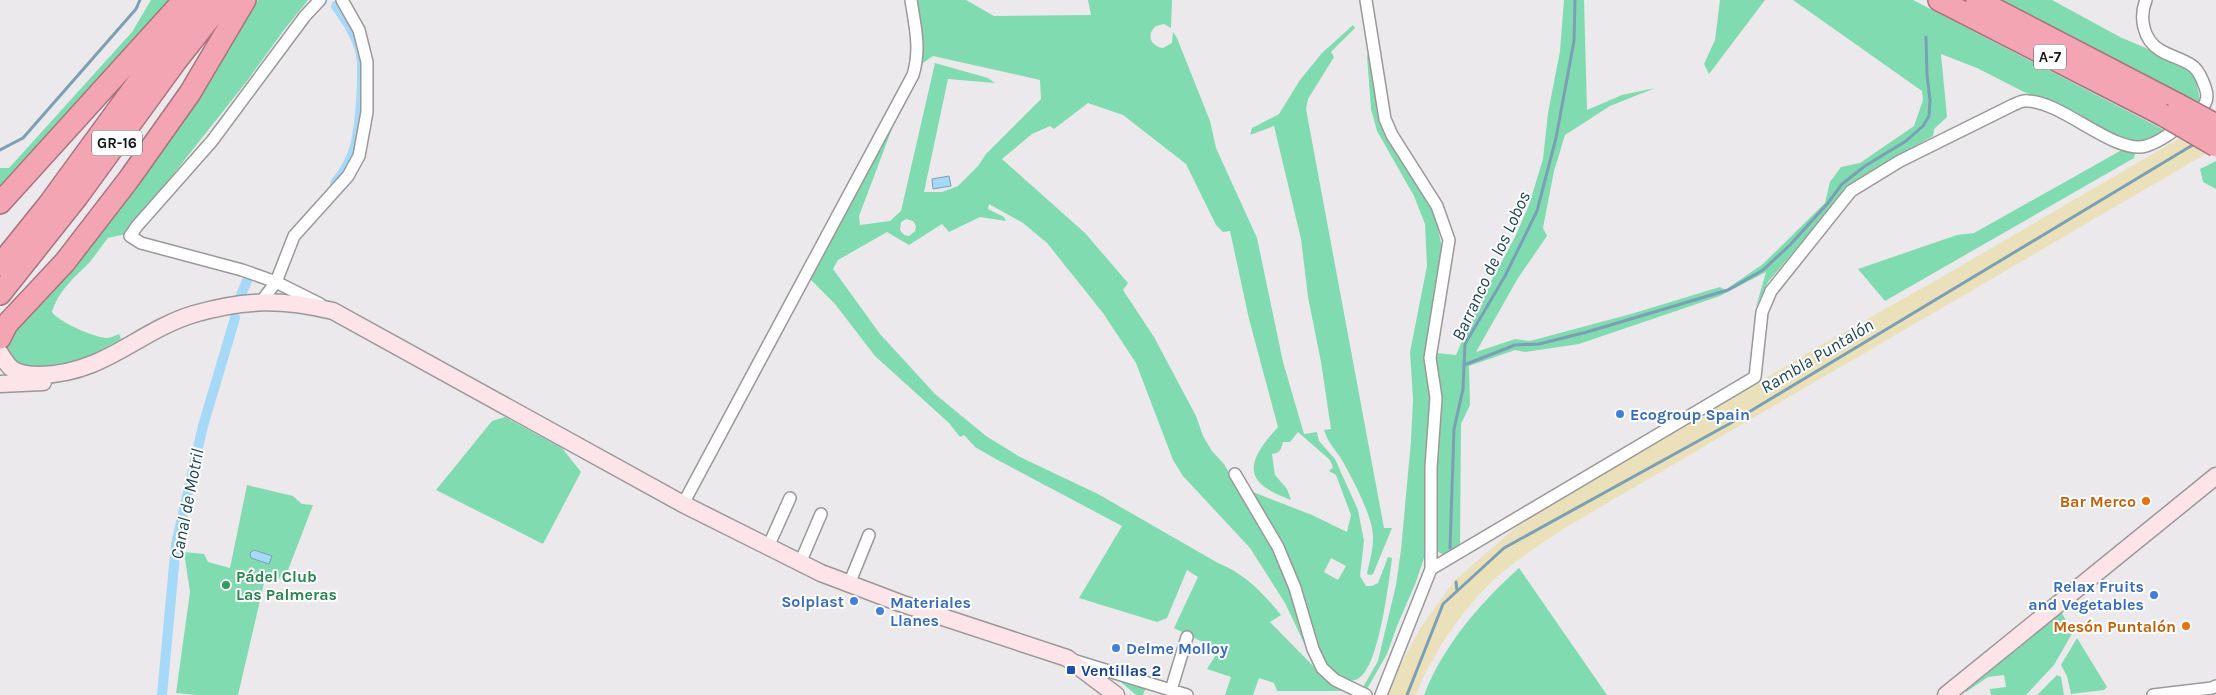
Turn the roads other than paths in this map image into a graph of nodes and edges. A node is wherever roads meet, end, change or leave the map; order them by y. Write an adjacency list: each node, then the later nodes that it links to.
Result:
1 (184, 0): 15 (highway)
2 (201, 0): 16 (highway, GR-16)
3 (224, 0): 18 (highway, GR-16)
4 (245, 0): 21 (highway)
5 (320, 0): 17 (street)
6 (342, 0): 17 (street)
7 (912, 0): 28 (street)
8 (1366, 0): 33 (street)
9 (1939, 0): 12 (highway, A-7)
10 (1977, 0): 12 (highway, A-7)
11 (2146, 0): 33 (street)
12 (2170, 110): 13 (highway, A-7, bridge); 14 (highway, A-7, bridge)
13 (2216, 126)
14 (2216, 146)
15 (0, 203)
16 (0, 265)
17 (276, 282): 19 (street); 20 (street)
18 (4, 290)
19 (261, 302): 20 (street); 23 (street)
20 (333, 311): 28 (street)
21 (0, 338)
22 (0, 352): 23 (street)
23 (78, 370): 24 (street)
24 (0, 384)
25 (1235, 474): 39 (street)
26 (2216, 476): 43 (street)
27 (790, 498): 31 (street)
28 (683, 504): 31 (street)
29 (821, 514): 32 (street)
30 (869, 535): 34 (street)
31 (768, 547): 32 (street)
32 (800, 563): 34 (street)
33 (1431, 569): 42 (street)
34 (849, 584): 36 (street)
35 (1187, 637): 38 (street)
36 (1067, 658): 38 (street); 40 (street)
37 (2216, 686): 45 (street)
38 (1171, 690): 41 (street)
39 (1361, 694)
40 (1116, 695)
41 (1187, 695)
42 (1381, 695)
43 (1947, 695)
44 (2153, 695): 45 (street)
45 (2158, 695)

